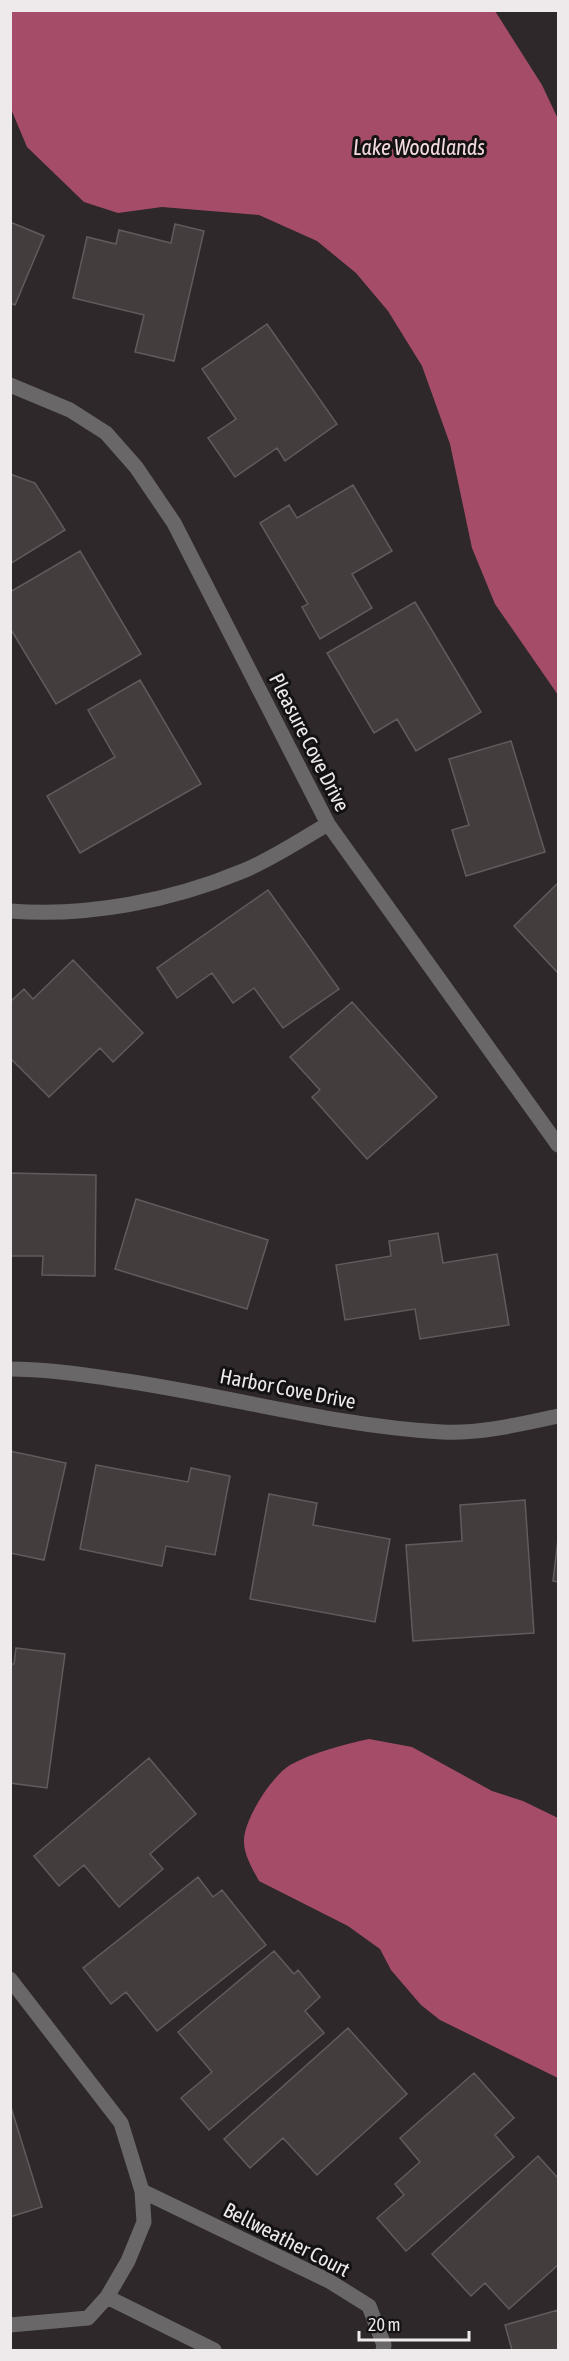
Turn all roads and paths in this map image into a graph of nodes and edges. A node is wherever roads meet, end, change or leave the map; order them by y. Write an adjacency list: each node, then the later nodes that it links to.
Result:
1 (10, 385): 2 (street, Pleasure Cove Drive)
2 (328, 825): 3 (street); 4 (street, Pleasure Cove Drive)
3 (10, 911)
4 (558, 1145)
5 (10, 1369): 6 (street, Harbor Cove Drive)
6 (558, 1416)
7 (10, 1979): 8 (street)
8 (142, 2191): 9 (street); 12 (street, Bellweather Court)
9 (107, 2297): 10 (street); 11 (street)
10 (10, 2325)
11 (214, 2350)
12 (383, 2350)

